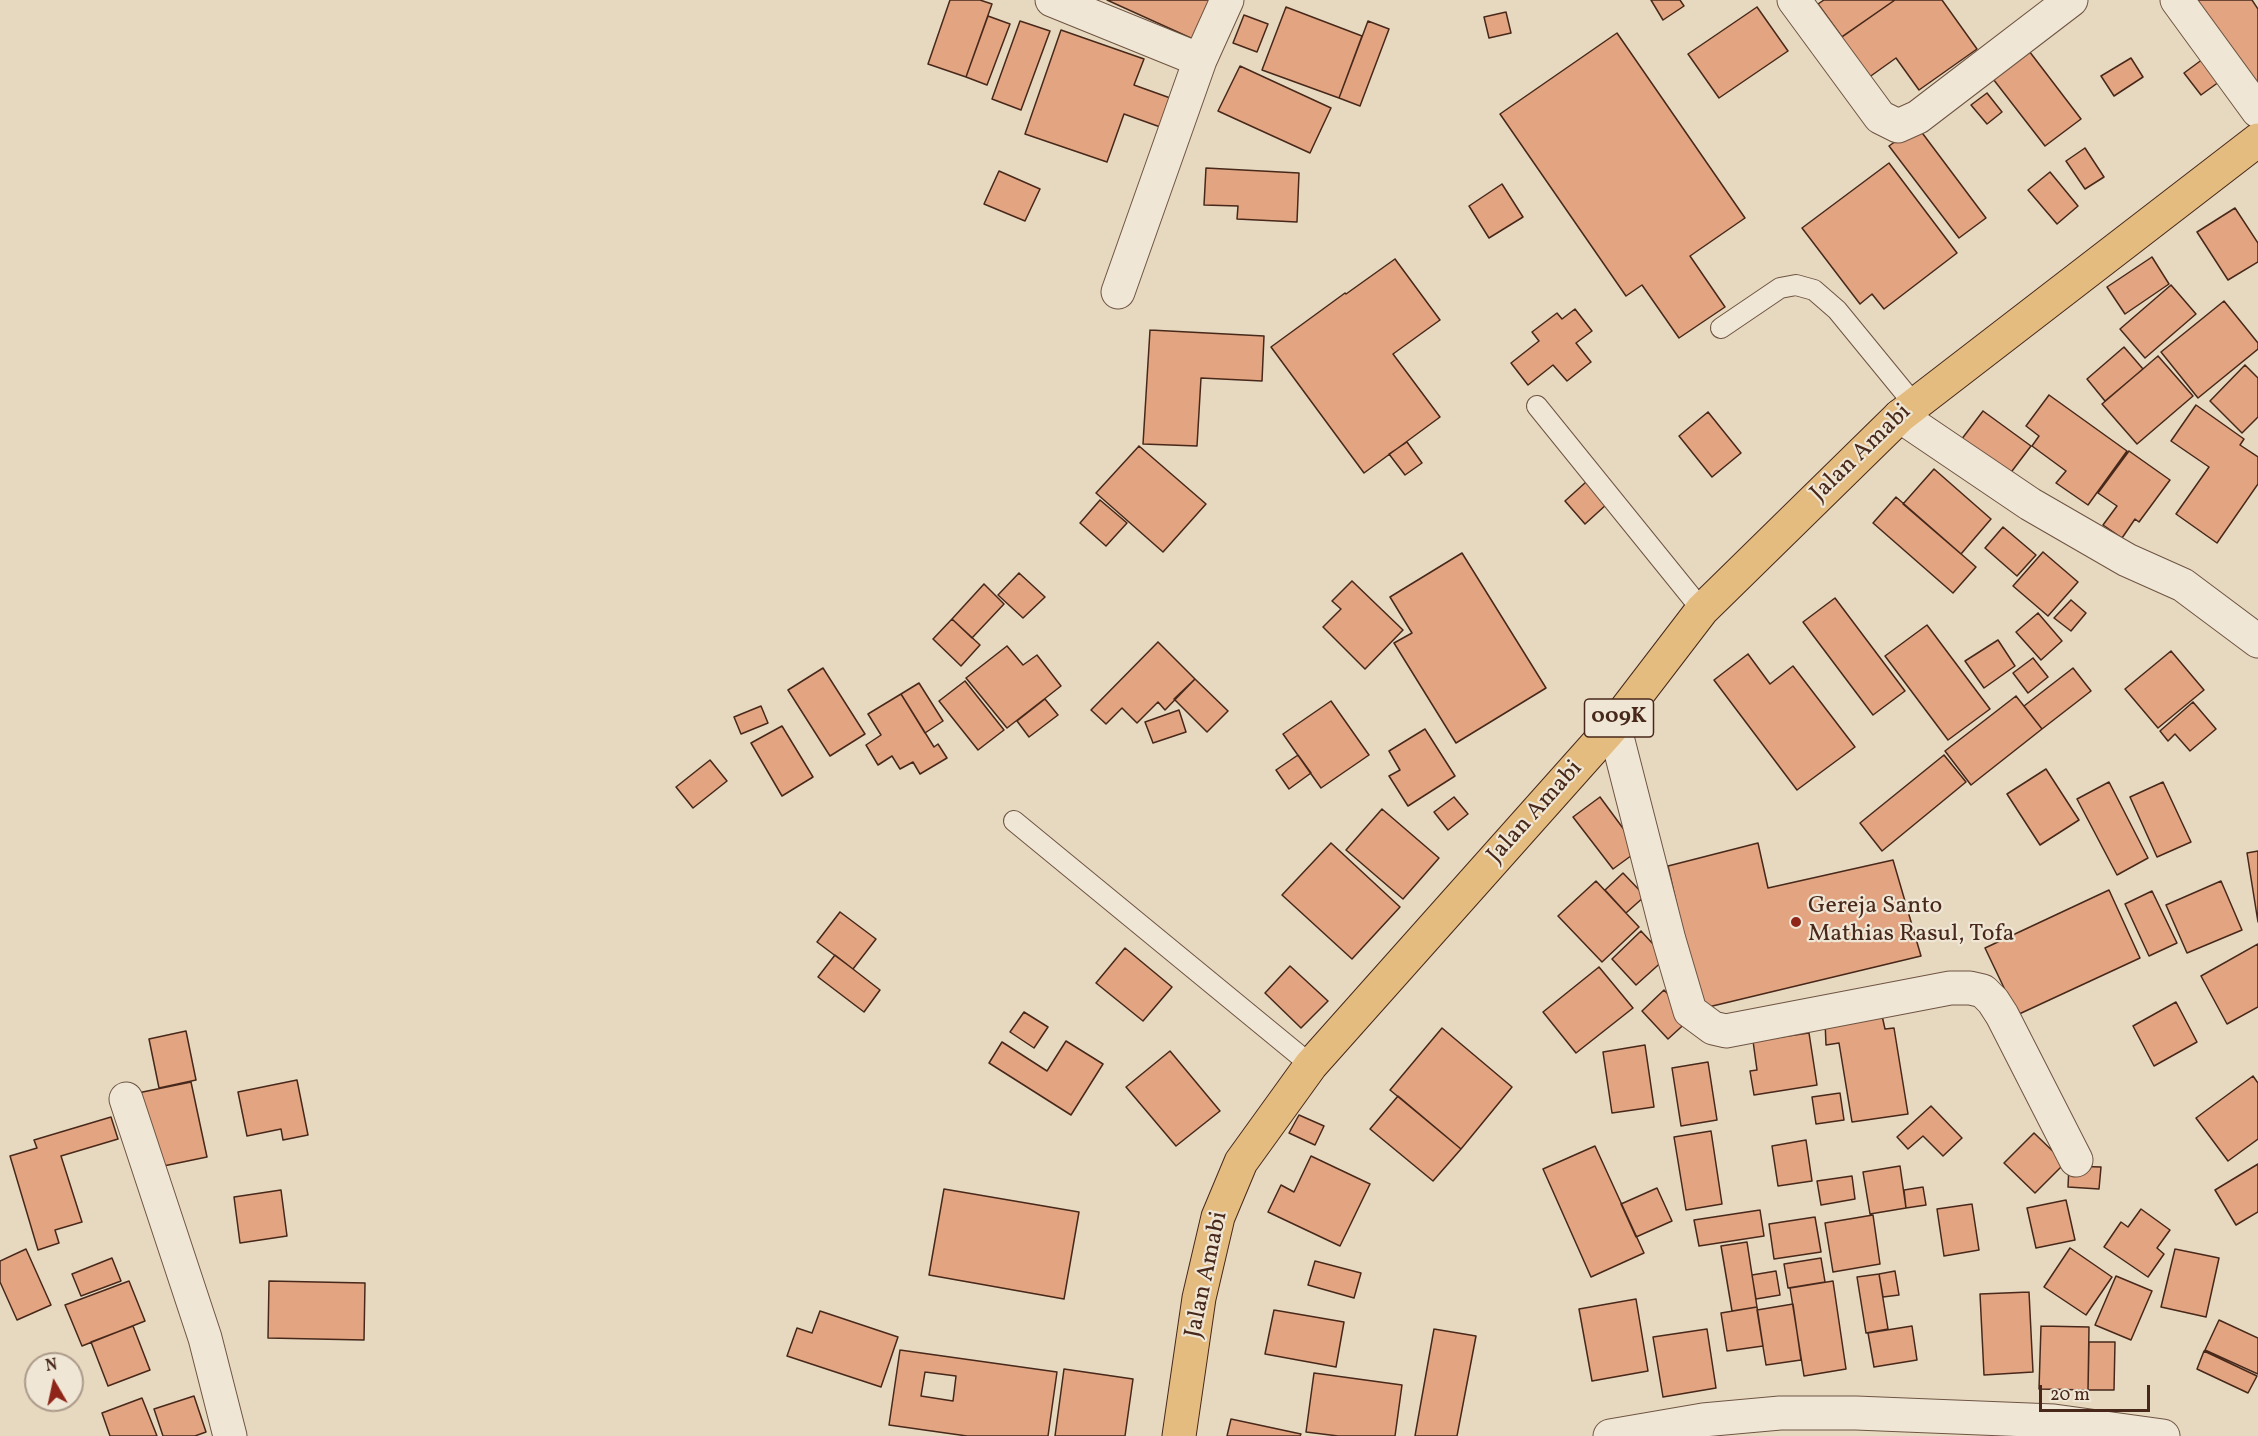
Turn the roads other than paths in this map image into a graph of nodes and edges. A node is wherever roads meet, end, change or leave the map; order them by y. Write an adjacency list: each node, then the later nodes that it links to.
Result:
1 (1052, 0): 6 (street)
2 (1227, 0): 6 (street)
3 (1794, 0): 4 (street)
4 (2071, 0)
5 (2177, 0): 7 (street)
6 (1200, 60): 9 (street)
7 (2258, 111)
8 (2258, 140): 12 (main road, Jalan Amabi / 009K)
9 (1118, 291)
10 (1721, 328): 12 (lane)
11 (1537, 406): 13 (lane)
12 (1907, 410): 13 (main road, Jalan Amabi / 009K); 14 (street)
13 (1702, 610): 15 (main road, Jalan Amabi / 009K)
14 (2258, 642)
15 (1614, 725): 17 (main road, Jalan Amabi / 009K); 19 (street)
16 (1014, 821): 17 (lane)
17 (1311, 1065): 22 (main road, Jalan Amabi / 009K)
18 (126, 1099): 21 (street)
19 (2076, 1160)
20 (2091, 1431): 23 (street); 24 (street)
21 (231, 1436)
22 (1179, 1436)
23 (1610, 1436)
24 (2163, 1436)

